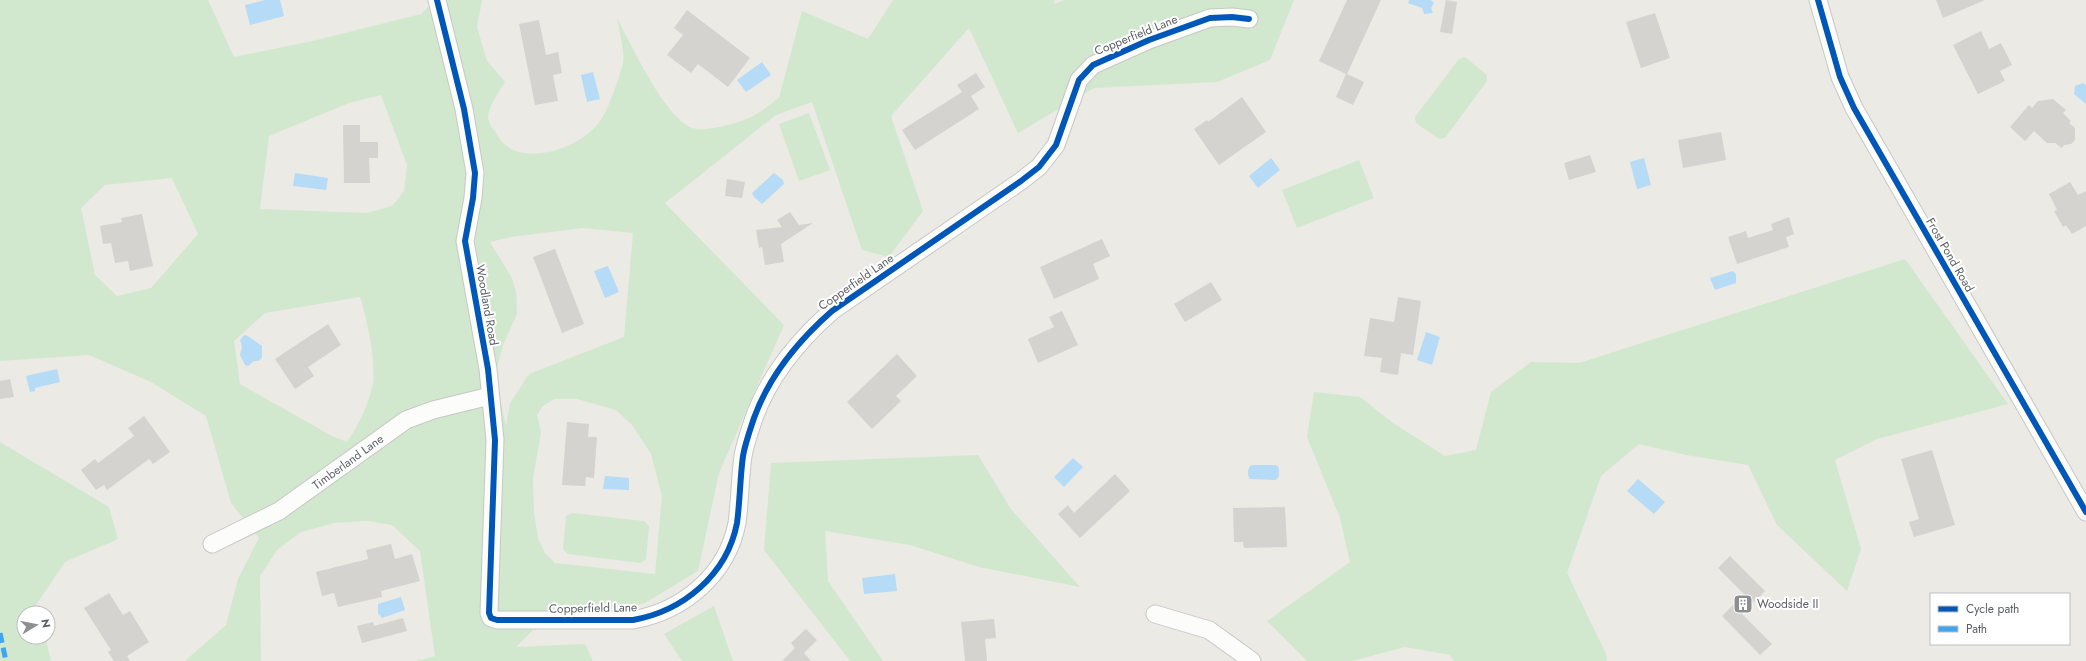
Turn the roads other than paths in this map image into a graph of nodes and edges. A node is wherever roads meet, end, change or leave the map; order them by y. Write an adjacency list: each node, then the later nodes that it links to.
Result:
1 (437, 0): 4 (street, Woodland Road)
2 (1818, 0): 5 (street, Frost Pond Road)
3 (1249, 19): 8 (street, Copperfield Lane)
4 (490, 396): 6 (street, Timberland Lane); 8 (street, Woodland Road)
5 (2086, 512)
6 (212, 544)
7 (1156, 614): 9 (street)
8 (491, 618)
9 (1252, 661)

